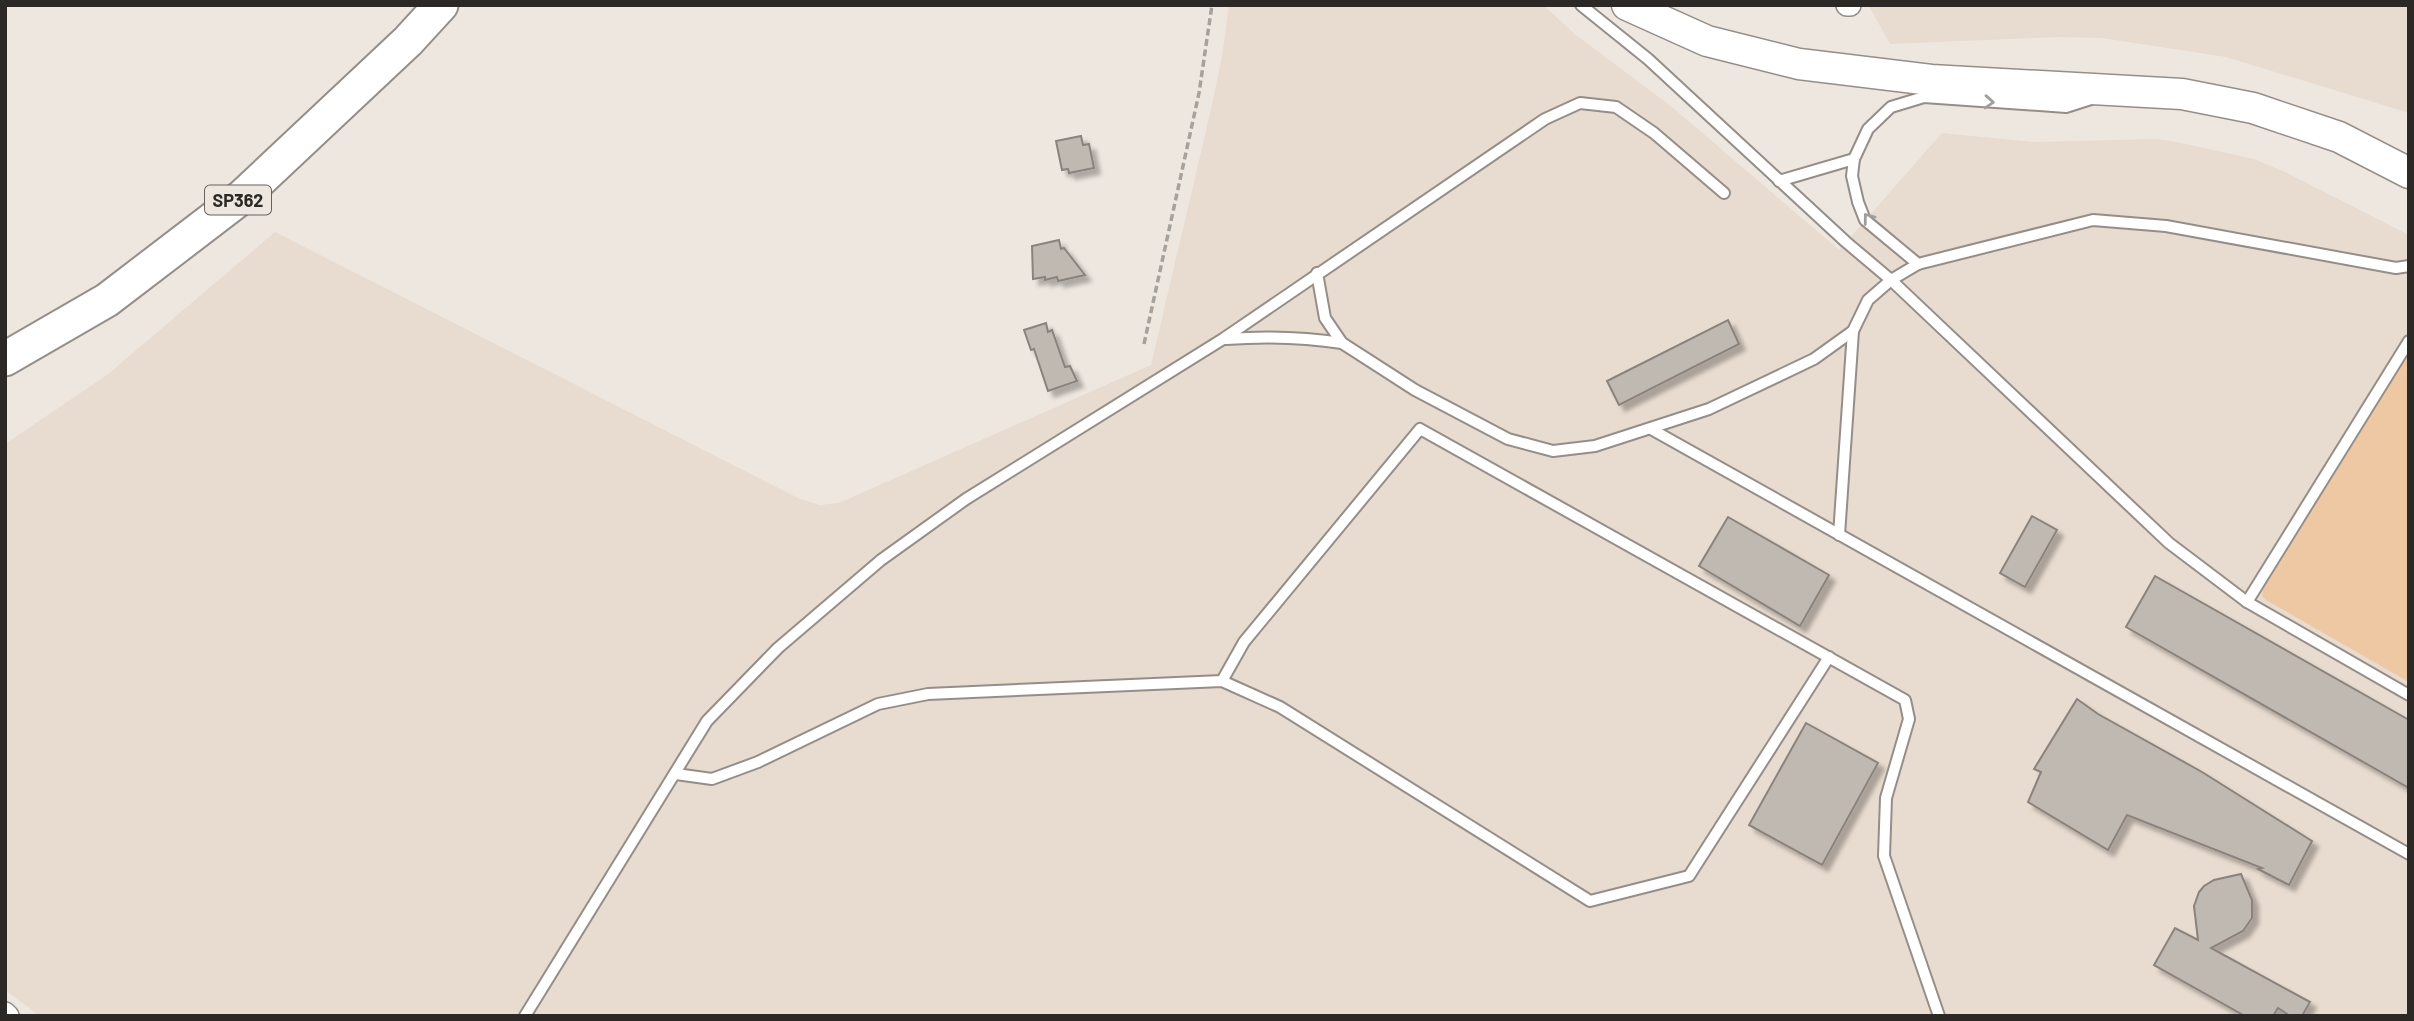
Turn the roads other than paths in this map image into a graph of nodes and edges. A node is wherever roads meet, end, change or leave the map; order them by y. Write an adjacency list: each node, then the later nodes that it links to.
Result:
1 (441, 5): 17 (main road, SP362)
2 (1581, 5): 7 (lane)
3 (1627, 5): 4 (main road)
4 (2115, 91): 5 (lane, one-way to 4); 6 (main road)
5 (1854, 159): 7 (lane); 9 (lane, one-way to 5)
6 (2409, 173)
7 (1779, 181): 12 (lane)
8 (1724, 193): 11 (lane)
9 (1918, 264): 10 (lane); 12 (lane)
10 (2409, 266)
11 (1317, 273): 14 (lane); 16 (lane)
12 (1891, 280): 13 (lane); 20 (lane)
13 (1853, 331): 18 (lane); 19 (lane)
14 (1223, 339): 16 (lane); 24 (lane)
15 (2409, 341): 20 (lane)
16 (1342, 343): 18 (lane)
17 (5, 359)
18 (1651, 429): 19 (lane)
19 (1839, 534): 25 (lane)
20 (2248, 602): 23 (lane)
21 (1829, 657): 22 (lane); 22 (lane); 27 (lane)
22 (1222, 681): 24 (lane)
23 (2409, 695)
24 (676, 774): 26 (lane)
25 (2409, 854)
26 (525, 1016)
27 (1939, 1016)

